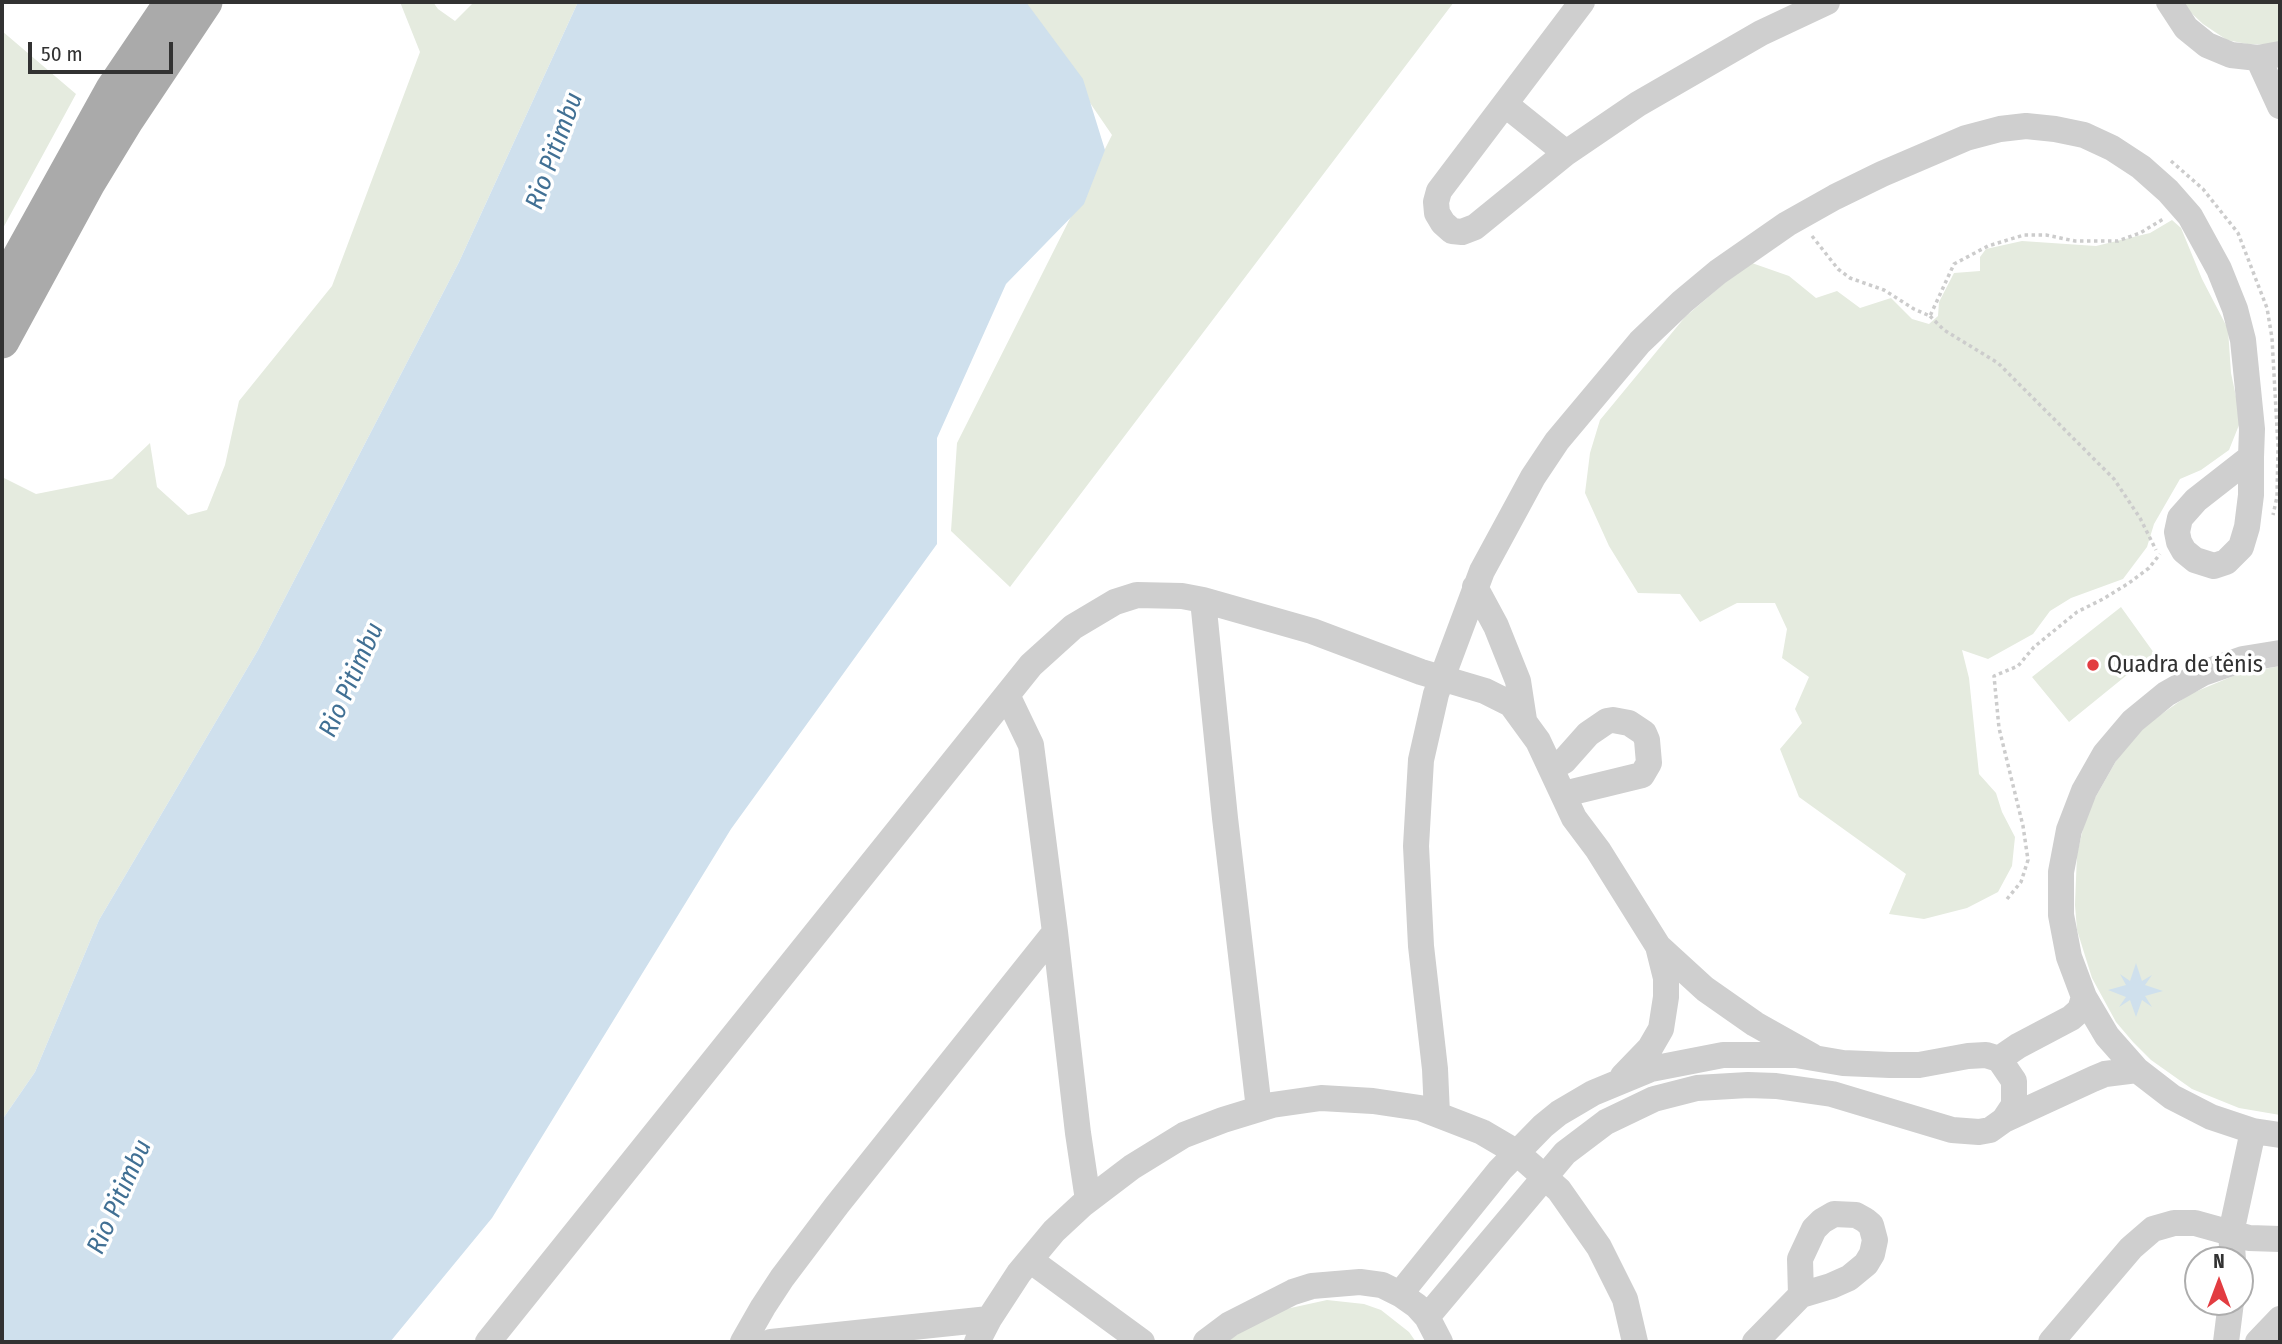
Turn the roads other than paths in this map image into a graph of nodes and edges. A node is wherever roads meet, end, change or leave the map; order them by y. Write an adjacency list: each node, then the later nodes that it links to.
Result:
1 (172, 2): 10 (main road)
2 (205, 2): 11 (main road)
3 (1582, 2): 7 (street)
4 (1827, 2): 9 (street)
5 (2169, 2): 6 (street)
6 (2269, 56): 8 (street)
7 (1506, 105): 9 (street); 9 (street)
8 (2280, 106)
9 (1566, 153)
10 (2, 289)
11 (2, 341)
12 (2251, 457): 13 (street)
13 (1475, 587): 16 (street); 18 (street)
14 (1203, 600): 16 (street); 17 (street); 28 (street)
15 (2280, 653): 23 (street)
16 (1442, 677): 18 (street); 29 (street)
17 (1007, 695): 21 (street); 46 (street)
18 (1524, 720): 19 (street)
19 (1551, 768): 20 (street); 20 (street)
20 (1564, 794): 22 (street)
21 (1055, 932): 35 (street); 47 (street)
22 (1658, 946): 24 (street); 27 (street)
23 (2084, 997): 25 (street); 26 (street)
24 (1812, 1056): 25 (street); 27 (street)
25 (1999, 1059): 30 (street)
26 (2137, 1070): 30 (street); 31 (street)
27 (1611, 1084): 33 (street)
28 (1259, 1109): 29 (street); 35 (street)
29 (1437, 1114): 33 (street)
30 (2004, 1120): 34 (street)
31 (2253, 1131): 32 (street); 36 (street)
32 (2280, 1135)
33 (1516, 1152): 34 (street); 40 (street)
34 (1545, 1175): 43 (street); 52 (street)
35 (1088, 1200): 39 (street)
36 (2231, 1233): 37 (street); 38 (street); 54 (street)
37 (2280, 1239)
38 (2232, 1246)
39 (1030, 1260): 45 (street); 49 (street)
40 (1400, 1294): 43 (street); 50 (street)
41 (1801, 1295): 53 (street)
42 (2229, 1316): 55 (street)
43 (1427, 1317): 51 (street)
44 (2280, 1319): 56 (street)
45 (983, 1331): 48 (street)
46 (488, 1342)
47 (743, 1342)
48 (771, 1342)
49 (1142, 1342)
50 (1206, 1342)
51 (1440, 1342)
52 (1635, 1342)
53 (1755, 1342)
54 (2051, 1342)
55 (2226, 1342)
56 (2258, 1342)

